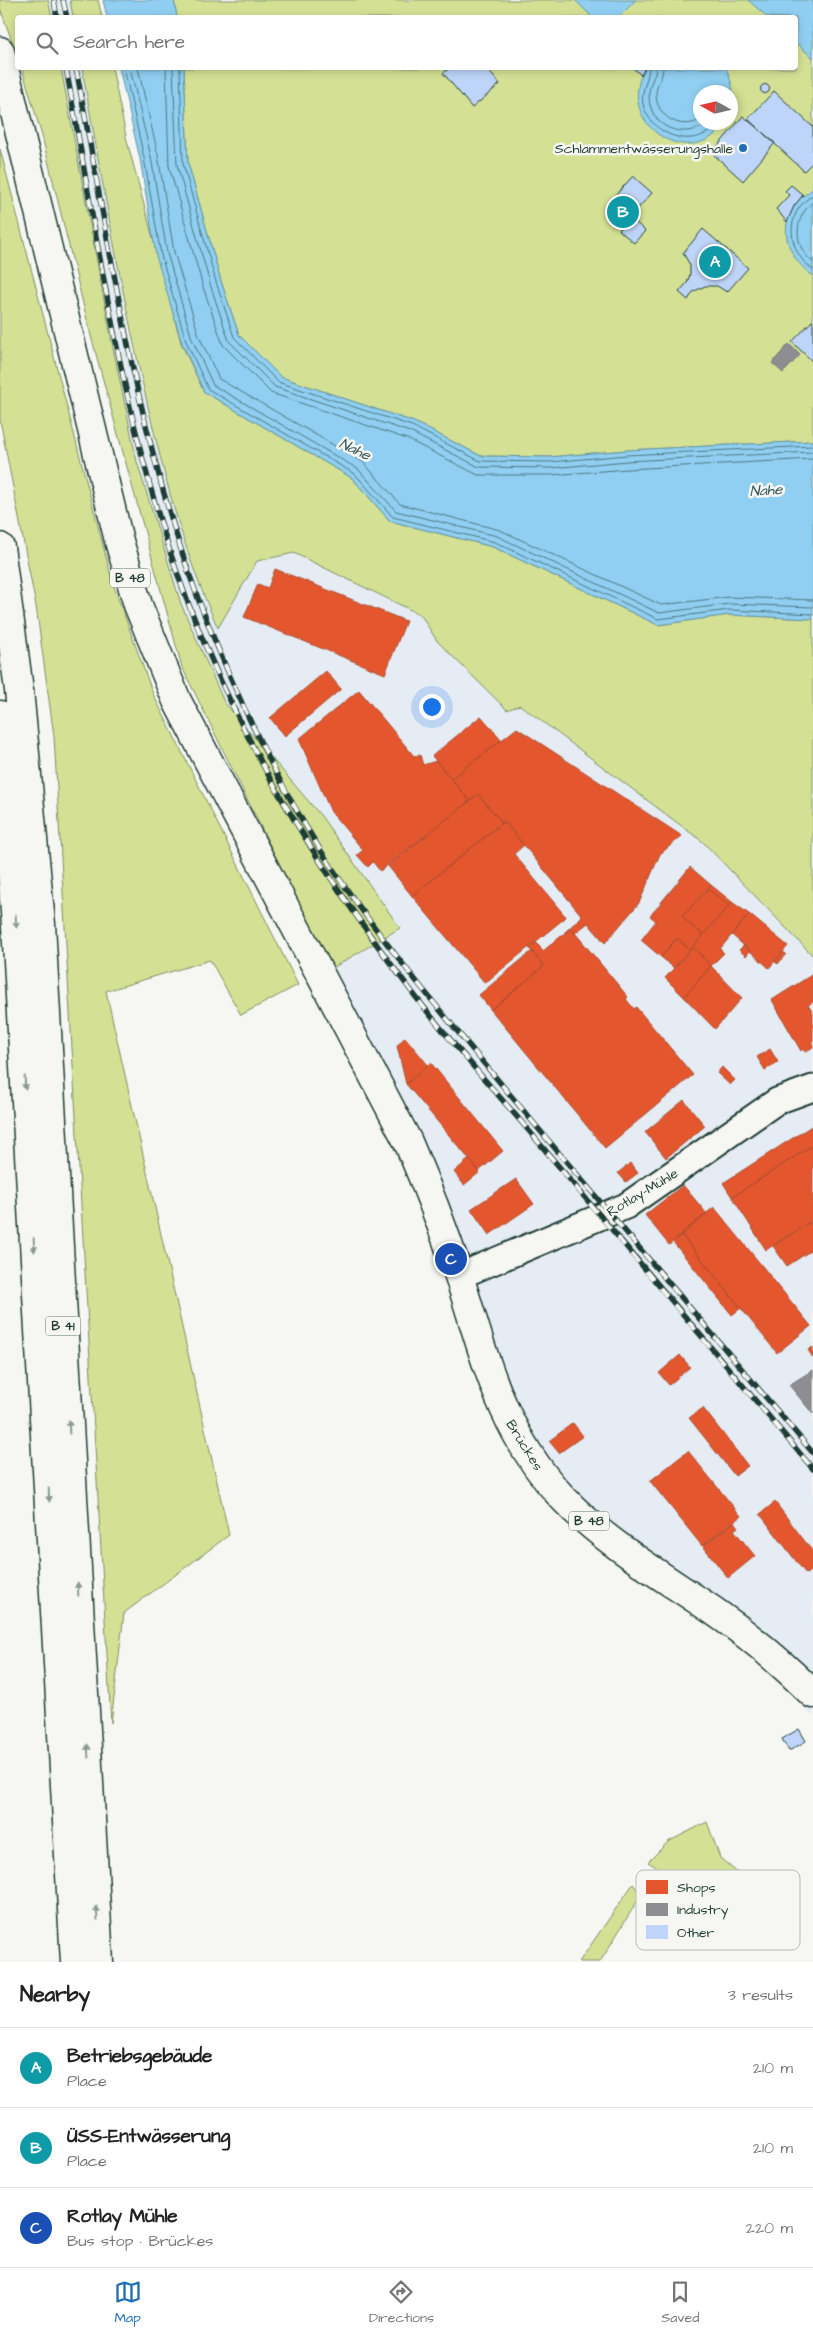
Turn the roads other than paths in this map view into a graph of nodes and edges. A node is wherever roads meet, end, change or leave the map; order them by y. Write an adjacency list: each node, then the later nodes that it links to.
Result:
1 (0, 51): 5 (main road, Brückes / B 48)
2 (0, 547): 8 (main road, B 41, one-way to 2)
3 (0, 715): 7 (main road, B 41, one-way to 7)
4 (813, 1088): 5 (street, Rotlay-Mühle)
5 (459, 1276): 6 (main road, Brückes / B 48)
6 (813, 1694)
7 (75, 1962)
8 (100, 1962)

